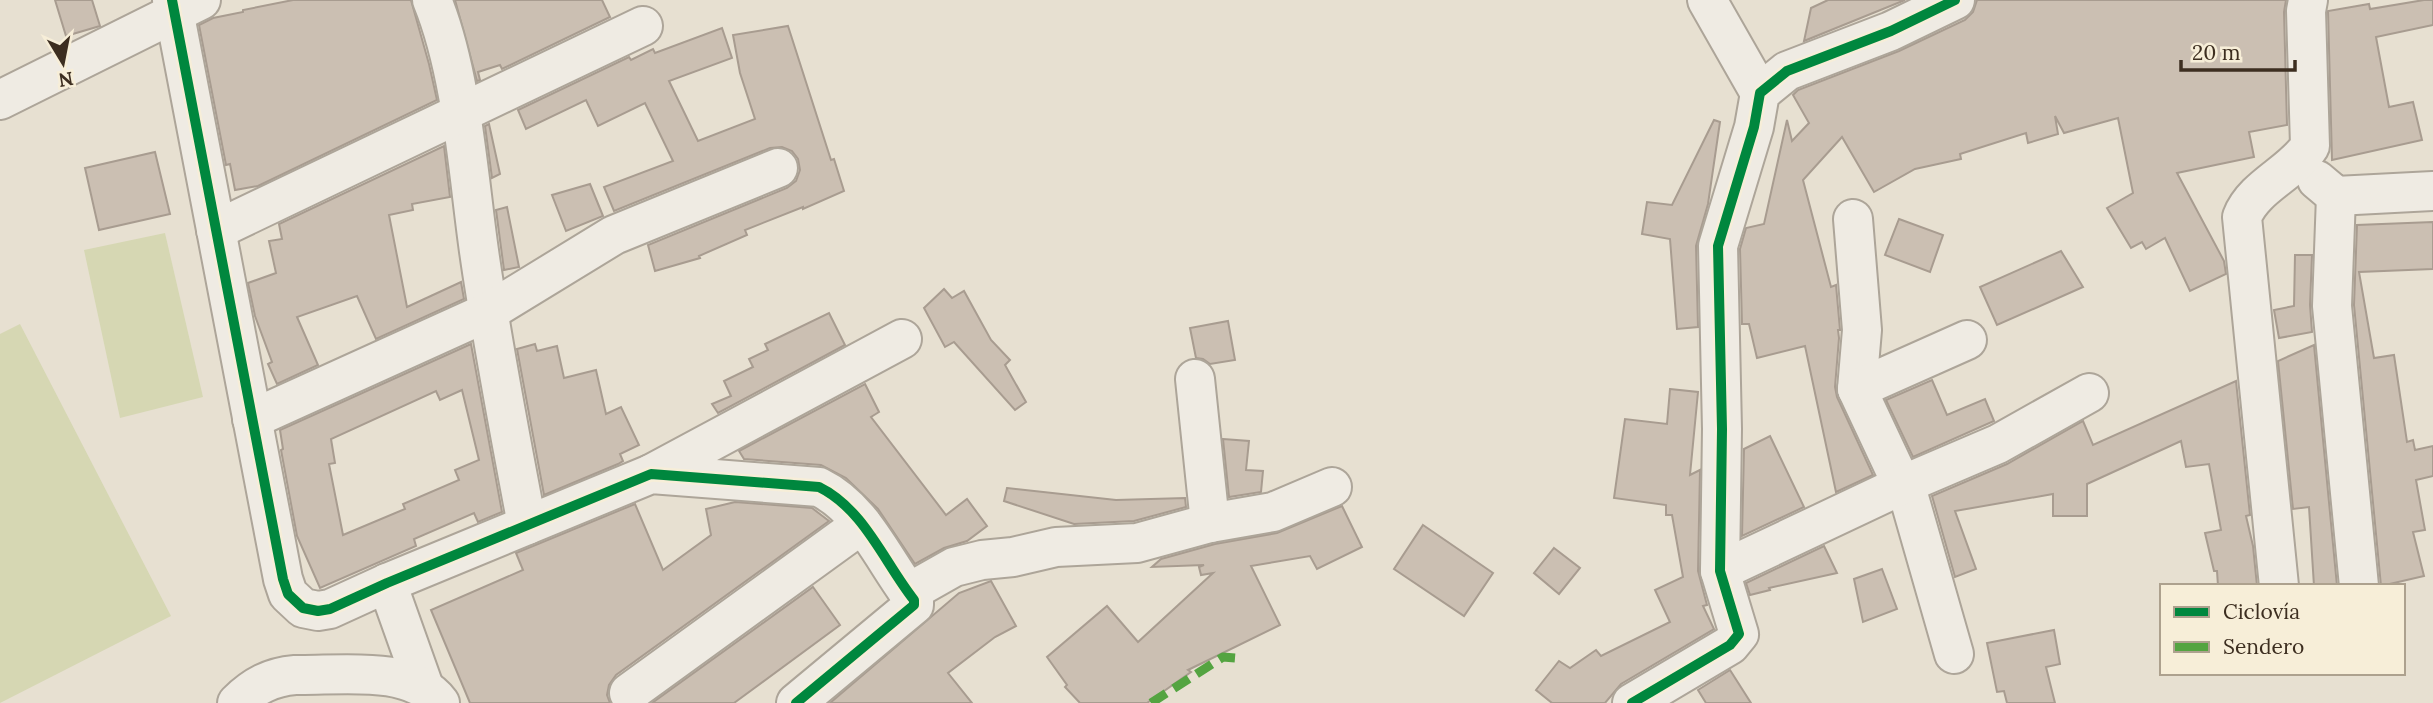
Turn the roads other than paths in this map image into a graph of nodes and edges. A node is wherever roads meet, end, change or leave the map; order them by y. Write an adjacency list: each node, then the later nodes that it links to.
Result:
1 (432, 0): 9 (street)
2 (1707, 0): 7 (street)
3 (1955, 0): 7 (street)
4 (2308, 0): 10 (street)
5 (183, 4): 8 (street); 15 (street)
6 (643, 26): 9 (street)
7 (1760, 93): 29 (street)
8 (0, 100)
9 (460, 114): 15 (street); 16 (street)
10 (2302, 158): 13 (street); 31 (street)
11 (778, 169): 16 (street)
12 (2433, 191): 13 (street)
13 (2336, 196): 32 (street)
14 (1853, 219): 20 (street)
15 (216, 230): 22 (street)
16 (488, 312): 22 (street); 28 (street)
17 (902, 339): 23 (street)
18 (1968, 340): 20 (street)
19 (1195, 379): 26 (street)
20 (1857, 389): 24 (street)
21 (2089, 394): 24 (street)
22 (252, 419): 30 (street)
23 (651, 474): 27 (street); 28 (street)
24 (1902, 485): 29 (street); 34 (street)
25 (1332, 487): 26 (street)
26 (1210, 523): 33 (street)
27 (862, 524): 33 (street); 35 (street)
28 (527, 525): 30 (street)
29 (1720, 571): 39 (street)
30 (387, 583): 36 (street)
31 (2279, 584)
32 (2359, 584)
33 (908, 593): 38 (street)
34 (1954, 654)
35 (629, 693)
36 (432, 695): 37 (street)
37 (237, 703)
38 (796, 703)
39 (1632, 703)

